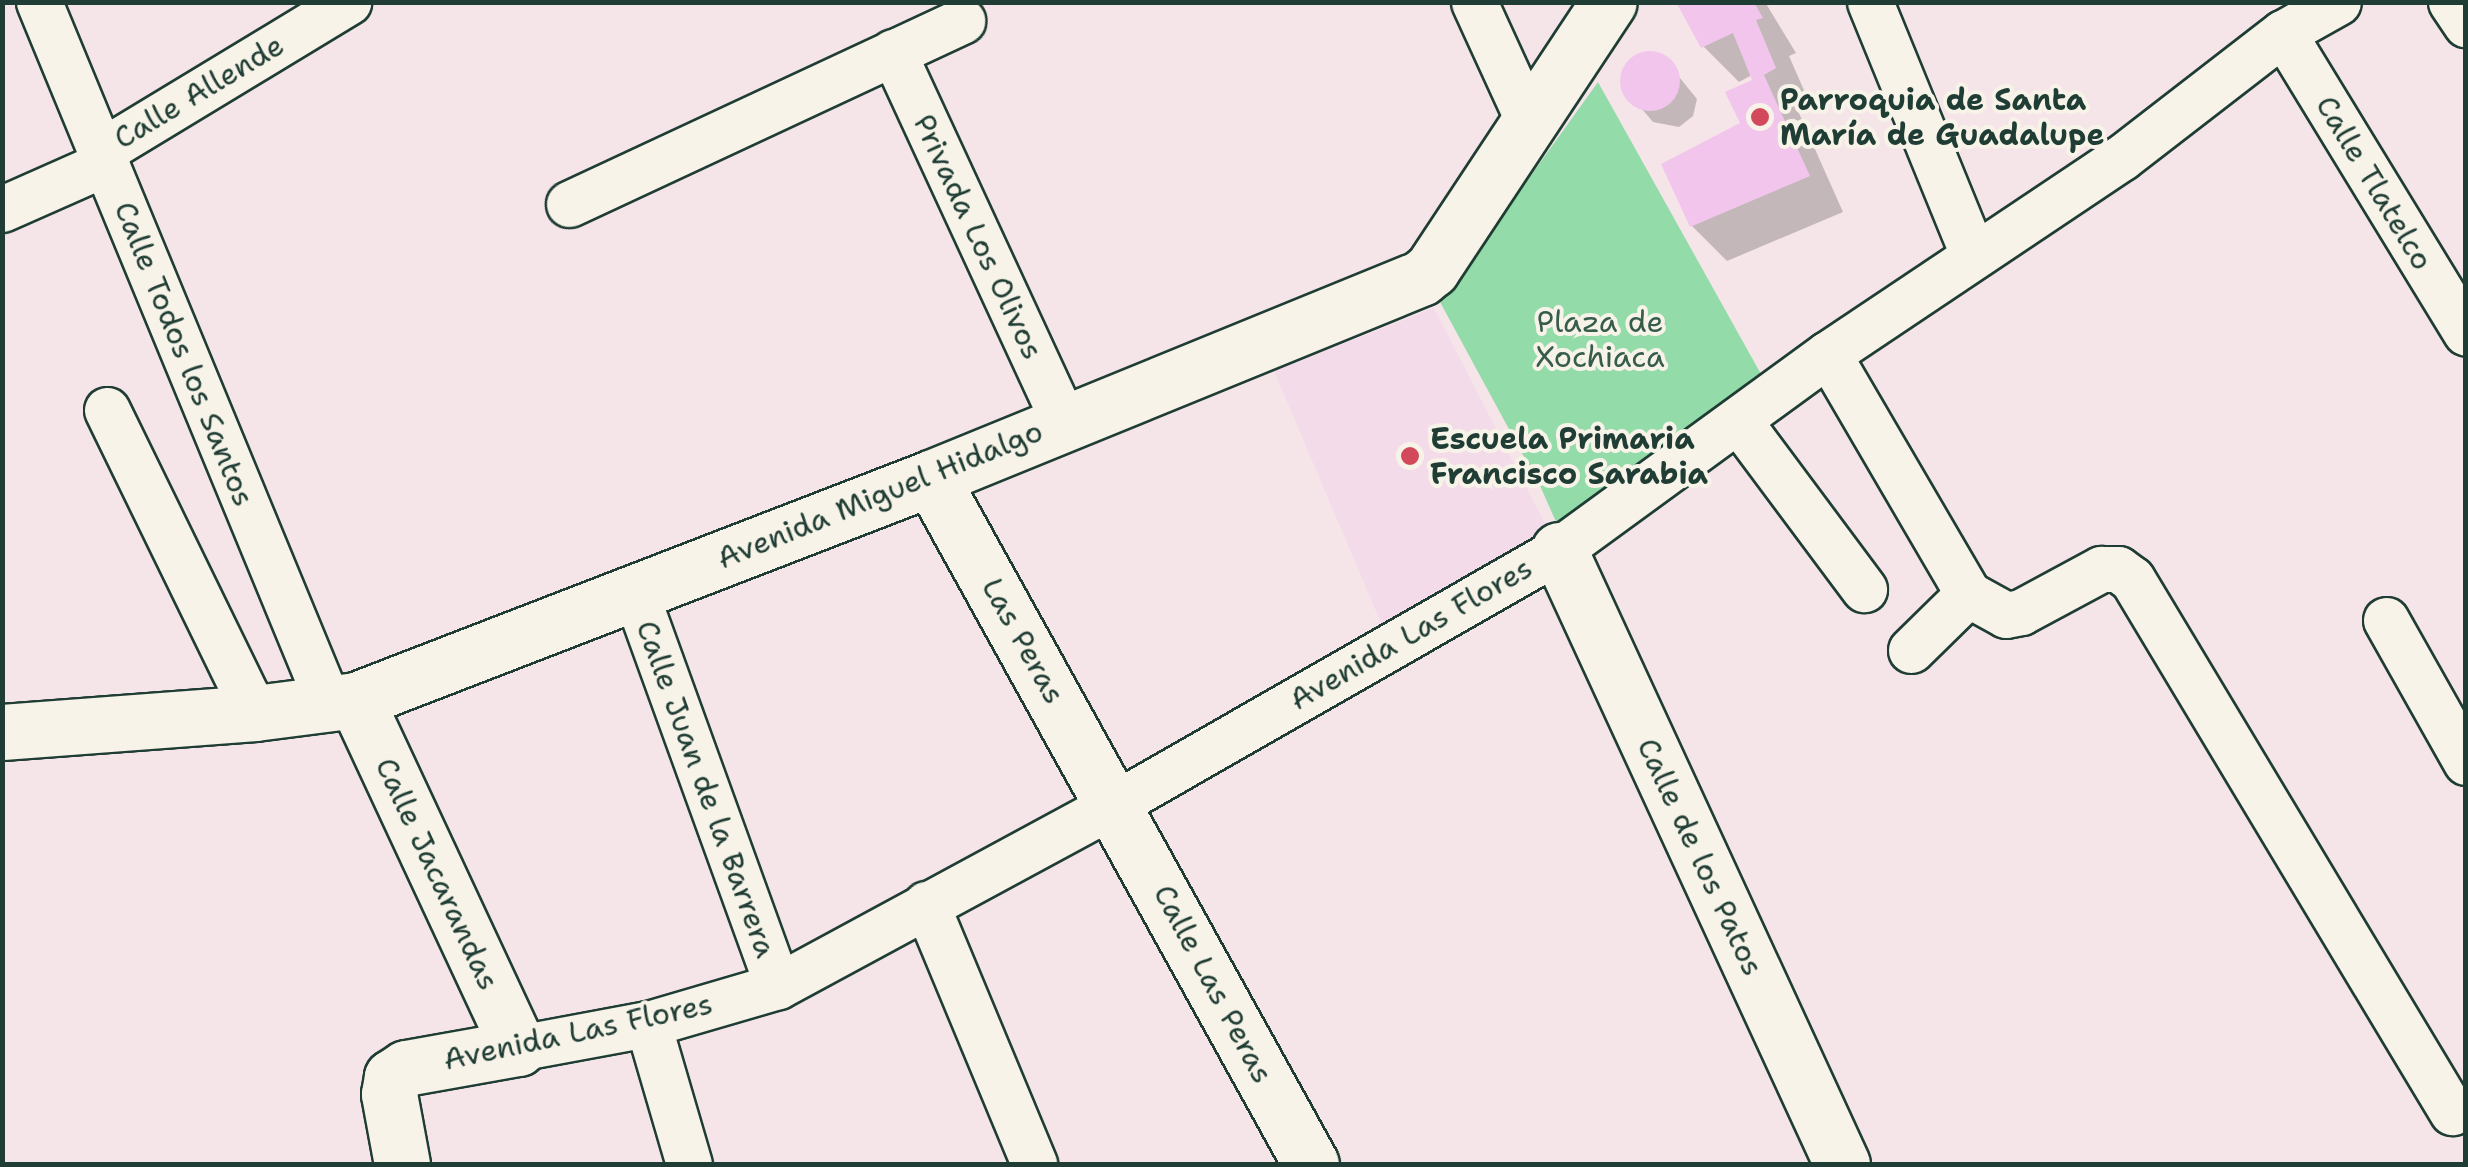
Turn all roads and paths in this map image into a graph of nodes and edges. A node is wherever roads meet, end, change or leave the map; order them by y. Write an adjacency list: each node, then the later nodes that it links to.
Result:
1 (38, 2): 13 (street, Calle Todos los Santos)
2 (348, 2): 13 (street, Calle Allende)
3 (1474, 2): 12 (street)
4 (1609, 2): 12 (street, Avenida Miguel Hidalgo)
5 (1870, 2): 16 (street)
6 (2338, 2): 10 (street, Avenida Las Flores)
7 (2451, 2): 9 (street)
8 (962, 21): 11 (street)
9 (2466, 24)
10 (2283, 33): 16 (street, Avenida Las Flores); 17 (street, Calle Tlatelco)
11 (893, 52): 14 (street); 21 (street, Privada Los Olivos)
12 (1528, 120): 21 (street, Avenida Miguel Hidalgo)
13 (104, 157): 15 (street, Calle Allende); 29 (street, Calle Todos los Santos)
14 (569, 204)
15 (2, 209)
16 (1973, 256): 18 (street, Avenida Las Flores)
17 (2466, 333)
18 (1828, 354): 20 (street, Avenida Las Flores); 26 (street)
19 (106, 410): 30 (street)
20 (1738, 420): 23 (street, Avenida Las Flores); 24 (street)
21 (1064, 422): 22 (street, Avenida Miguel Hidalgo)
22 (931, 478): 25 (street, Avenida Miguel Hidalgo); 33 (street, Las Peras)
23 (1559, 550): 33 (street, Avenida Las Flores); 43 (street, Calle de los Patos)
24 (1864, 589)
25 (634, 592): 29 (street, Avenida Miguel Hidalgo); 35 (street, Calle Juan de la Barrera)
26 (1968, 594): 28 (street); 38 (street)
27 (2386, 620): 32 (street)
28 (1911, 650)
29 (343, 703): 30 (street, Avenida Miguel Hidalgo); 37 (street, Calle Jacarandas)
30 (255, 713): 31 (street, Avenida Miguel Hidalgo)
31 (2, 732)
32 (2466, 762)
33 (1115, 804): 34 (street, Avenida Las Flores); 42 (street, Calle Las Peras)
34 (926, 904): 35 (street, Avenida Las Flores); 41 (street)
35 (778, 986): 36 (street, Avenida Las Flores)
36 (648, 1024): 37 (street, Avenida Las Flores); 40 (street)
37 (518, 1048): 39 (street, Avenida Las Flores)
38 (2452, 1112)
39 (402, 1164)
40 (689, 1164)
41 (1034, 1164)
42 (1310, 1164)
43 (1842, 1164)

